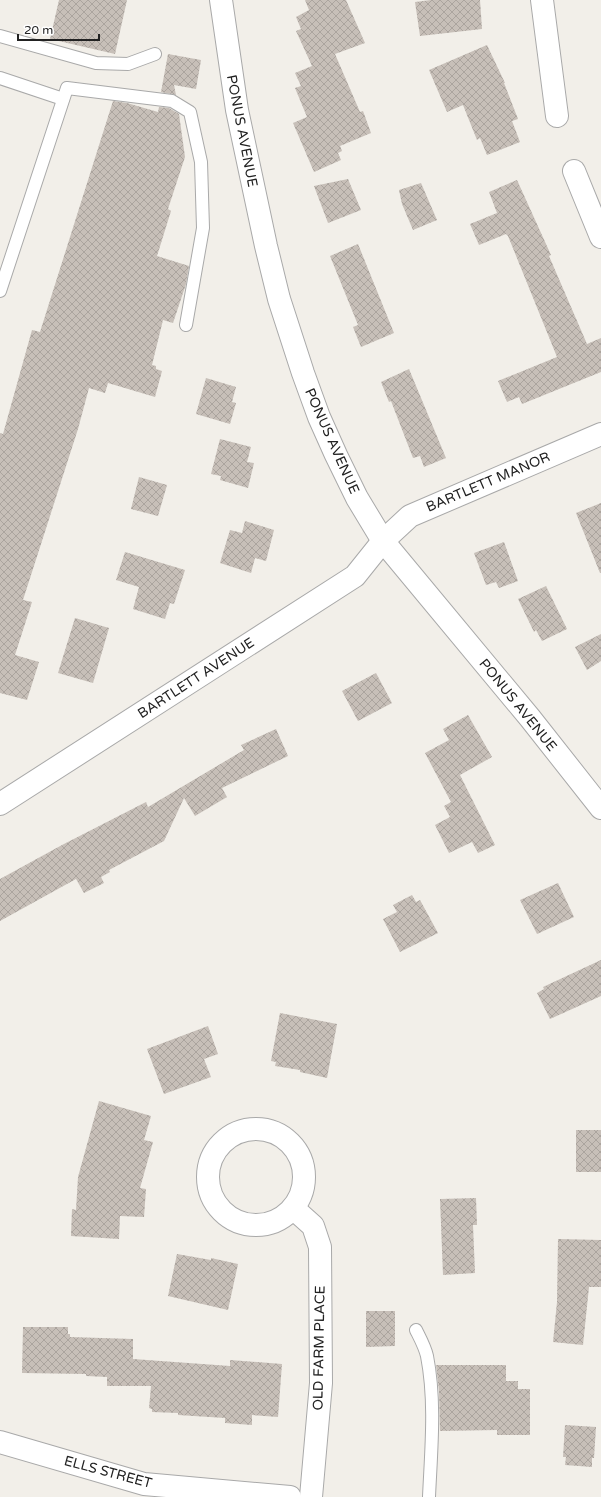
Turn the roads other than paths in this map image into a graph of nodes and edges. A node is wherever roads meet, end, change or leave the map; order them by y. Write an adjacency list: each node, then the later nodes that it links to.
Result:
1 (221, 0): 13 (street, PONUS AVENUE)
2 (542, 0): 7 (street)
3 (0, 36): 4 (lane)
4 (155, 54)
5 (0, 78): 6 (lane)
6 (63, 99): 10 (lane); 11 (lane)
7 (556, 116)
8 (574, 171): 9 (street)
9 (601, 238)
10 (1, 285)
11 (186, 325)
12 (601, 434): 13 (street, BARTLETT MANOR)
13 (383, 541): 14 (street, BARTLETT AVENUE); 15 (street, PONUS AVENUE)
14 (0, 804)
15 (601, 808)
16 (294, 1209): 16 (street); 20 (street, OLD FARM PLACE)
17 (416, 1330): 21 (lane)
18 (0, 1442): 19 (street, ELLS STREET)
19 (290, 1497)
20 (311, 1497)
21 (429, 1497)

